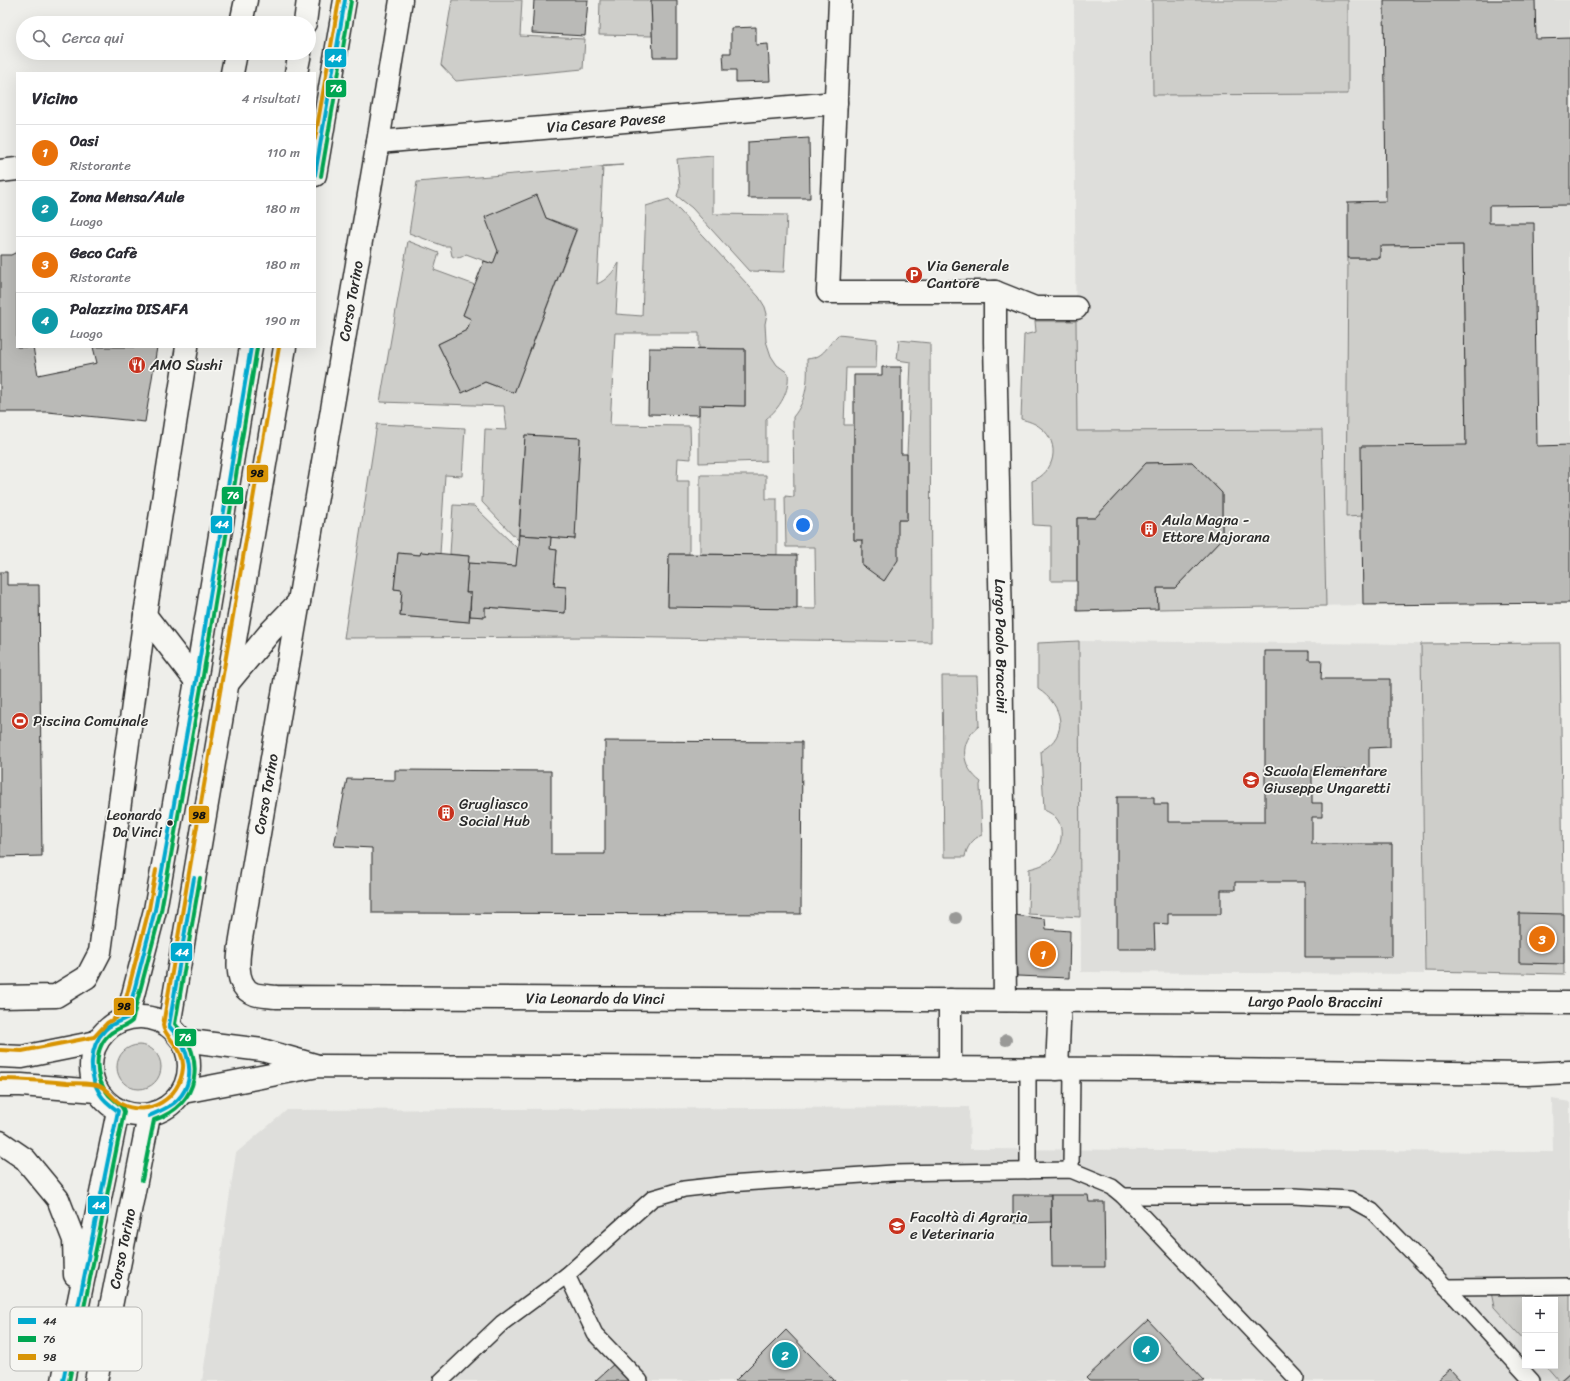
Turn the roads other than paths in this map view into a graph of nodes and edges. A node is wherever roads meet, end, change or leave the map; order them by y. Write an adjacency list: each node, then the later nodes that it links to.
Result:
1 (246, 0): 6 (street)
2 (308, 0): 7 (street)
3 (345, 0): 15 (street)
4 (400, 0): 13 (street, Corso Torino)
5 (840, 0): 12 (street)
6 (243, 16)
7 (306, 16)
8 (235, 60): 10 (street)
9 (299, 60): 11 (street)
10 (232, 72)
11 (296, 72)
12 (836, 103): 13 (street, Via Cesare Pavese); 17 (street)
13 (378, 142): 22 (street, Corso Torino)
14 (16, 169): 16 (street)
15 (316, 169)
16 (0, 171)
17 (995, 292): 18 (street); 29 (street, Largo Paolo Braccini)
18 (1076, 308)
19 (187, 348): 23 (street)
20 (251, 348): 24 (street)
21 (285, 348): 25 (street)
22 (299, 602): 25 (street); 26 (street, Corso Torino)
23 (145, 615): 24 (street); 27 (street)
24 (196, 681): 32 (street)
25 (228, 683): 33 (street)
26 (244, 986): 28 (street, Via Leonardo da Vinci)
27 (0, 997)
28 (950, 1000): 29 (street, Largo Paolo Braccini); 39 (street)
29 (1005, 1000): 30 (street, Largo Paolo Braccini)
30 (1060, 1001): 31 (street, Largo Paolo Braccini); 38 (street)
31 (1570, 1003)
32 (127, 1018): 33 (street); 34 (street)
33 (176, 1033): 36 (street); 43 (street)
34 (97, 1042): 35 (street); 42 (street)
35 (0, 1056)
36 (318, 1066): 39 (street); 43 (street)
37 (1028, 1068): 38 (street); 39 (street); 48 (lane)
38 (1064, 1068): 40 (street); 47 (lane)
39 (950, 1069)
40 (1570, 1072)
41 (0, 1085): 42 (street)
42 (97, 1091): 44 (street)
43 (183, 1092): 45 (street)
44 (118, 1111): 45 (street); 54 (street, Corso Torino)
45 (149, 1116): 55 (street, Corso Torino)
46 (0, 1142): 53 (street)
47 (1071, 1170): 48 (lane); 49 (lane)
48 (1028, 1171): 50 (lane)
49 (1123, 1196): 52 (lane); 58 (lane)
50 (566, 1275): 61 (lane); 62 (lane)
51 (1570, 1286): 52 (lane)
52 (1446, 1287): 63 (lane)
53 (74, 1307)
54 (78, 1307)
55 (111, 1307)
56 (65, 1371): 59 (street, Corso Torino)
57 (98, 1371): 60 (street, Corso Torino)
58 (1296, 1378)
59 (63, 1381)
60 (96, 1381)
61 (441, 1381)
62 (640, 1381)
63 (1532, 1381)

